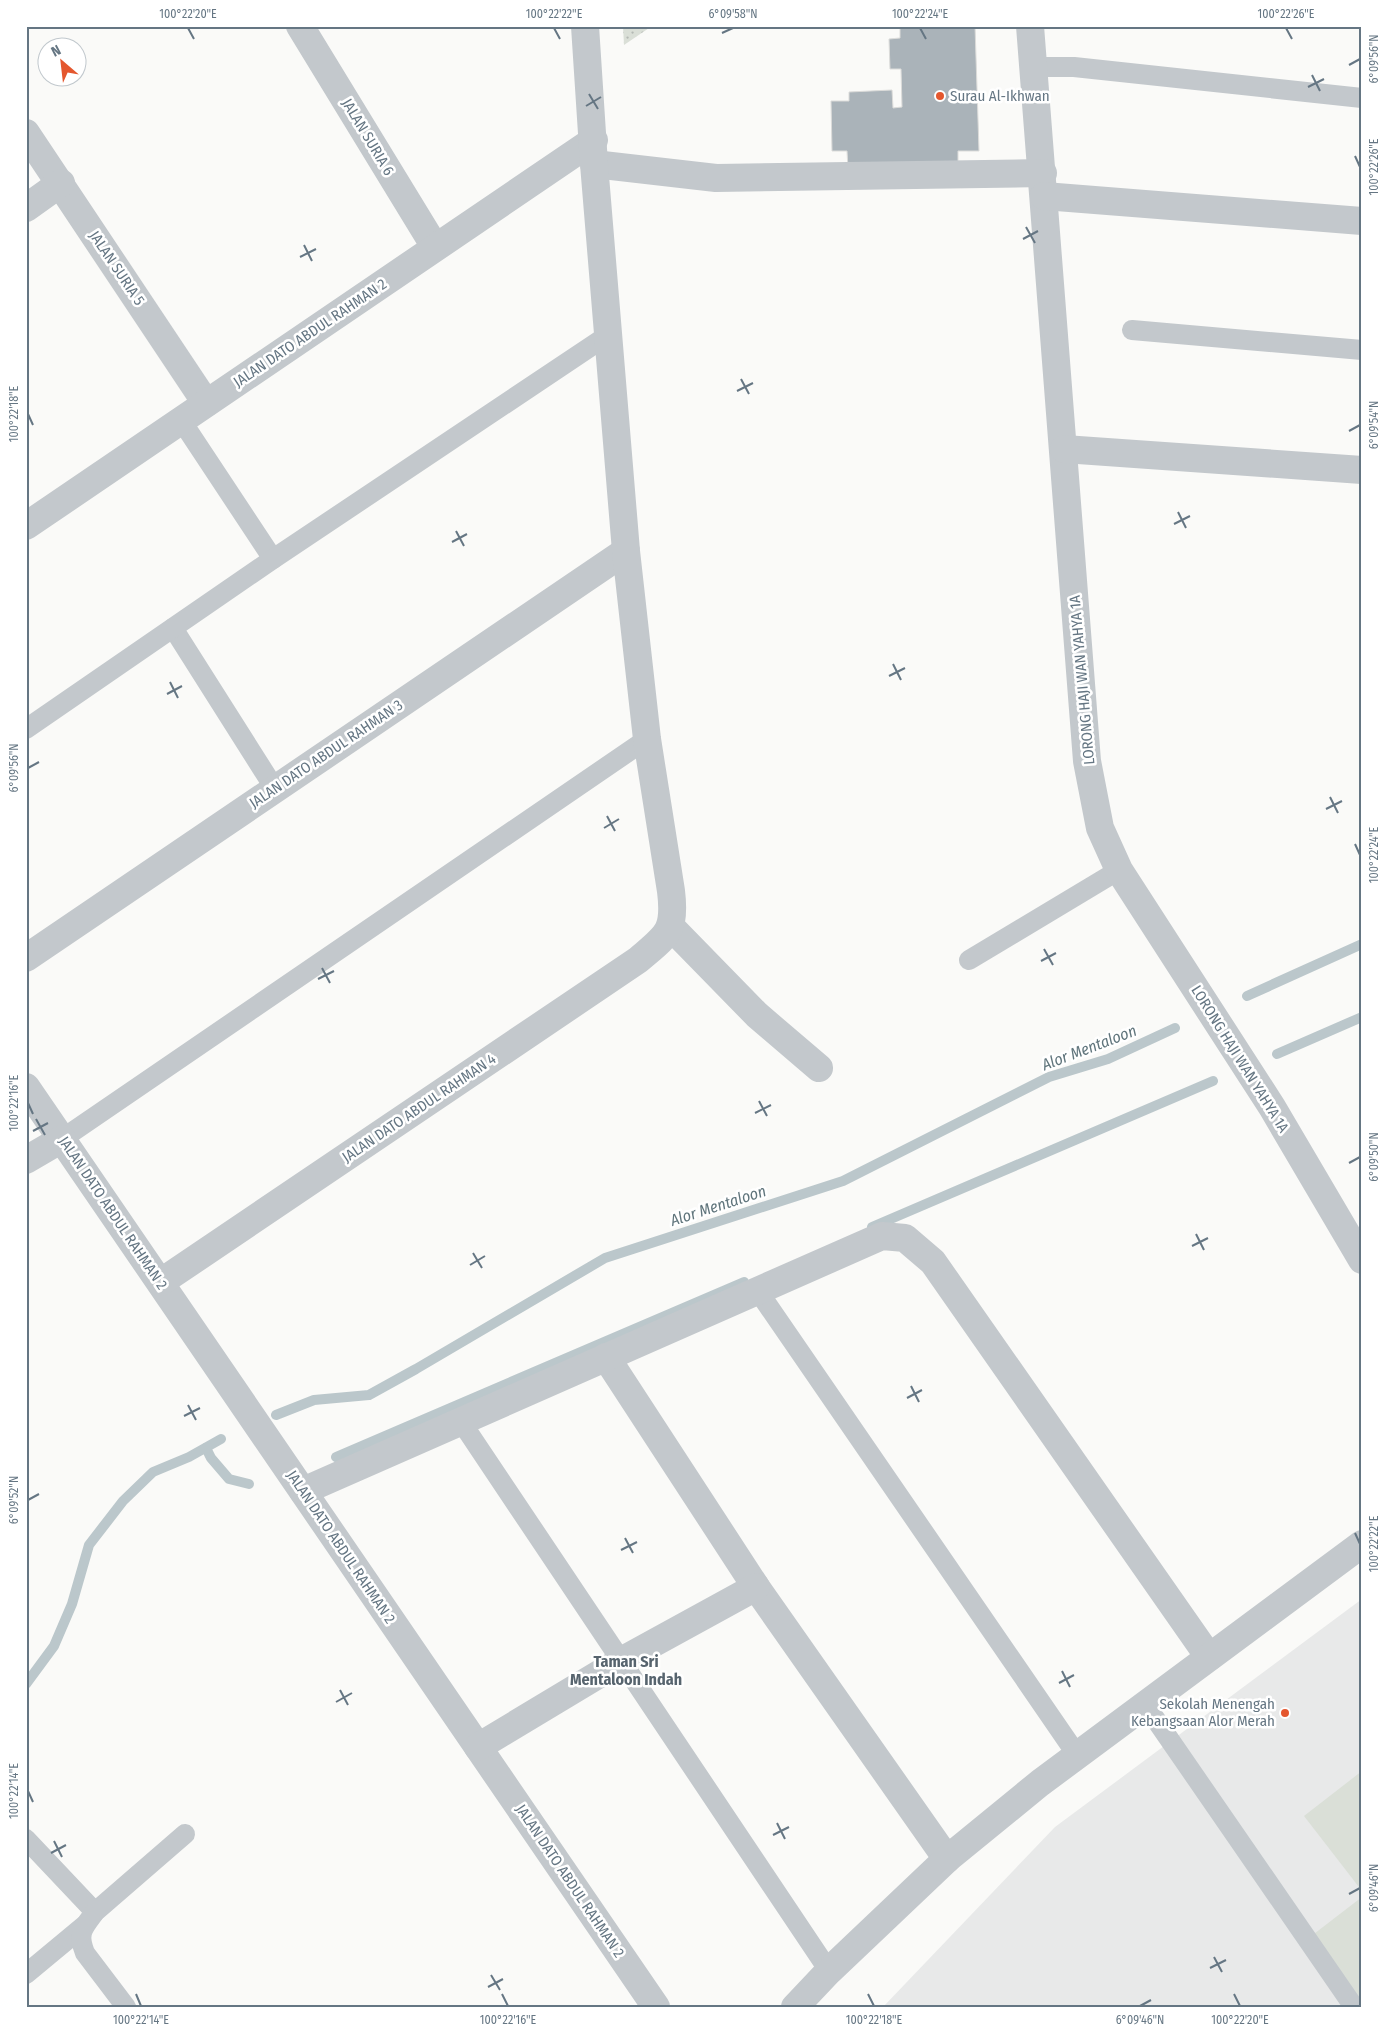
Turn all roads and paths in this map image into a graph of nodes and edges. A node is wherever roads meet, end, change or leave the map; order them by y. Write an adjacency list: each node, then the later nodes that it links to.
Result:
1 (300, 26): 12 (street, JALAN SURIA 6)
2 (585, 26): 7 (street)
3 (1030, 26): 4 (street, LORONG HAJI WAN YAHYA 1A)
4 (1034, 67): 5 (lane); 9 (street, LORONG HAJI WAN YAHYA 1A)
5 (1362, 98)
6 (26, 133): 8 (street, JALAN SURIA 5)
7 (594, 152): 9 (street); 12 (street, JALAN DATO ABDUL RAHMAN 2); 14 (street)
8 (61, 183): 10 (street); 16 (street, JALAN SURIA 5)
9 (1044, 184): 11 (street); 18 (street, LORONG HAJI WAN YAHYA 1A)
10 (26, 208)
11 (1362, 221)
12 (435, 248): 16 (street, JALAN DATO ABDUL RAHMAN 2)
13 (1132, 330): 15 (lane)
14 (608, 335): 21 (street); 22 (lane)
15 (1362, 350)
16 (206, 403): 17 (street, JALAN DATO ABDUL RAHMAN 2)
17 (181, 420): 20 (street, JALAN DATO ABDUL RAHMAN 2); 22 (lane)
18 (1064, 449): 19 (street); 27 (street, LORONG HAJI WAN YAHYA 1A)
19 (1362, 470)
20 (29, 517)
21 (626, 551): 25 (street); 26 (street, JALAN DATO ABDUL RAHMAN 3)
22 (273, 559): 23 (lane)
23 (173, 628): 24 (lane); 26 (lane)
24 (26, 729)
25 (647, 739): 28 (street); 33 (lane)
26 (275, 789): 29 (street, JALAN DATO ABDUL RAHMAN 3)
27 (1119, 870): 30 (lane); 35 (street, LORONG HAJI WAN YAHYA 1A)
28 (671, 927): 31 (street); 36 (street, JALAN DATO ABDUL RAHMAN 4)
29 (26, 958)
30 (969, 960)
31 (819, 1068)
32 (26, 1087): 33 (street, JALAN DATO ABDUL RAHMAN 2)
33 (62, 1139): 34 (street); 36 (street, JALAN DATO ABDUL RAHMAN 2)
34 (26, 1160)
35 (1362, 1260)
36 (161, 1282): 40 (street, JALAN DATO ABDUL RAHMAN 2)
37 (758, 1291): 38 (street); 43 (street); 47 (lane)
38 (606, 1357): 39 (street); 42 (street)
39 (460, 1420): 40 (street); 44 (lane)
40 (303, 1491): 46 (street, JALAN DATO ABDUL RAHMAN 2)
41 (1362, 1544): 43 (street)
42 (756, 1587): 44 (street); 50 (street)
43 (1209, 1657): 45 (street)
44 (621, 1661): 46 (street); 52 (lane)
45 (1145, 1704): 47 (street); 57 (lane)
46 (478, 1746): 55 (street, JALAN DATO ABDUL RAHMAN 2)
47 (1077, 1755): 50 (street)
48 (185, 1834): 51 (lane)
49 (26, 1839): 51 (lane)
50 (947, 1859): 52 (street)
51 (90, 1919): 53 (lane); 54 (lane)
52 (829, 1971): 56 (street)
53 (26, 1974)
54 (126, 2007)
55 (656, 2007)
56 (795, 2007)
57 (1354, 2007)

